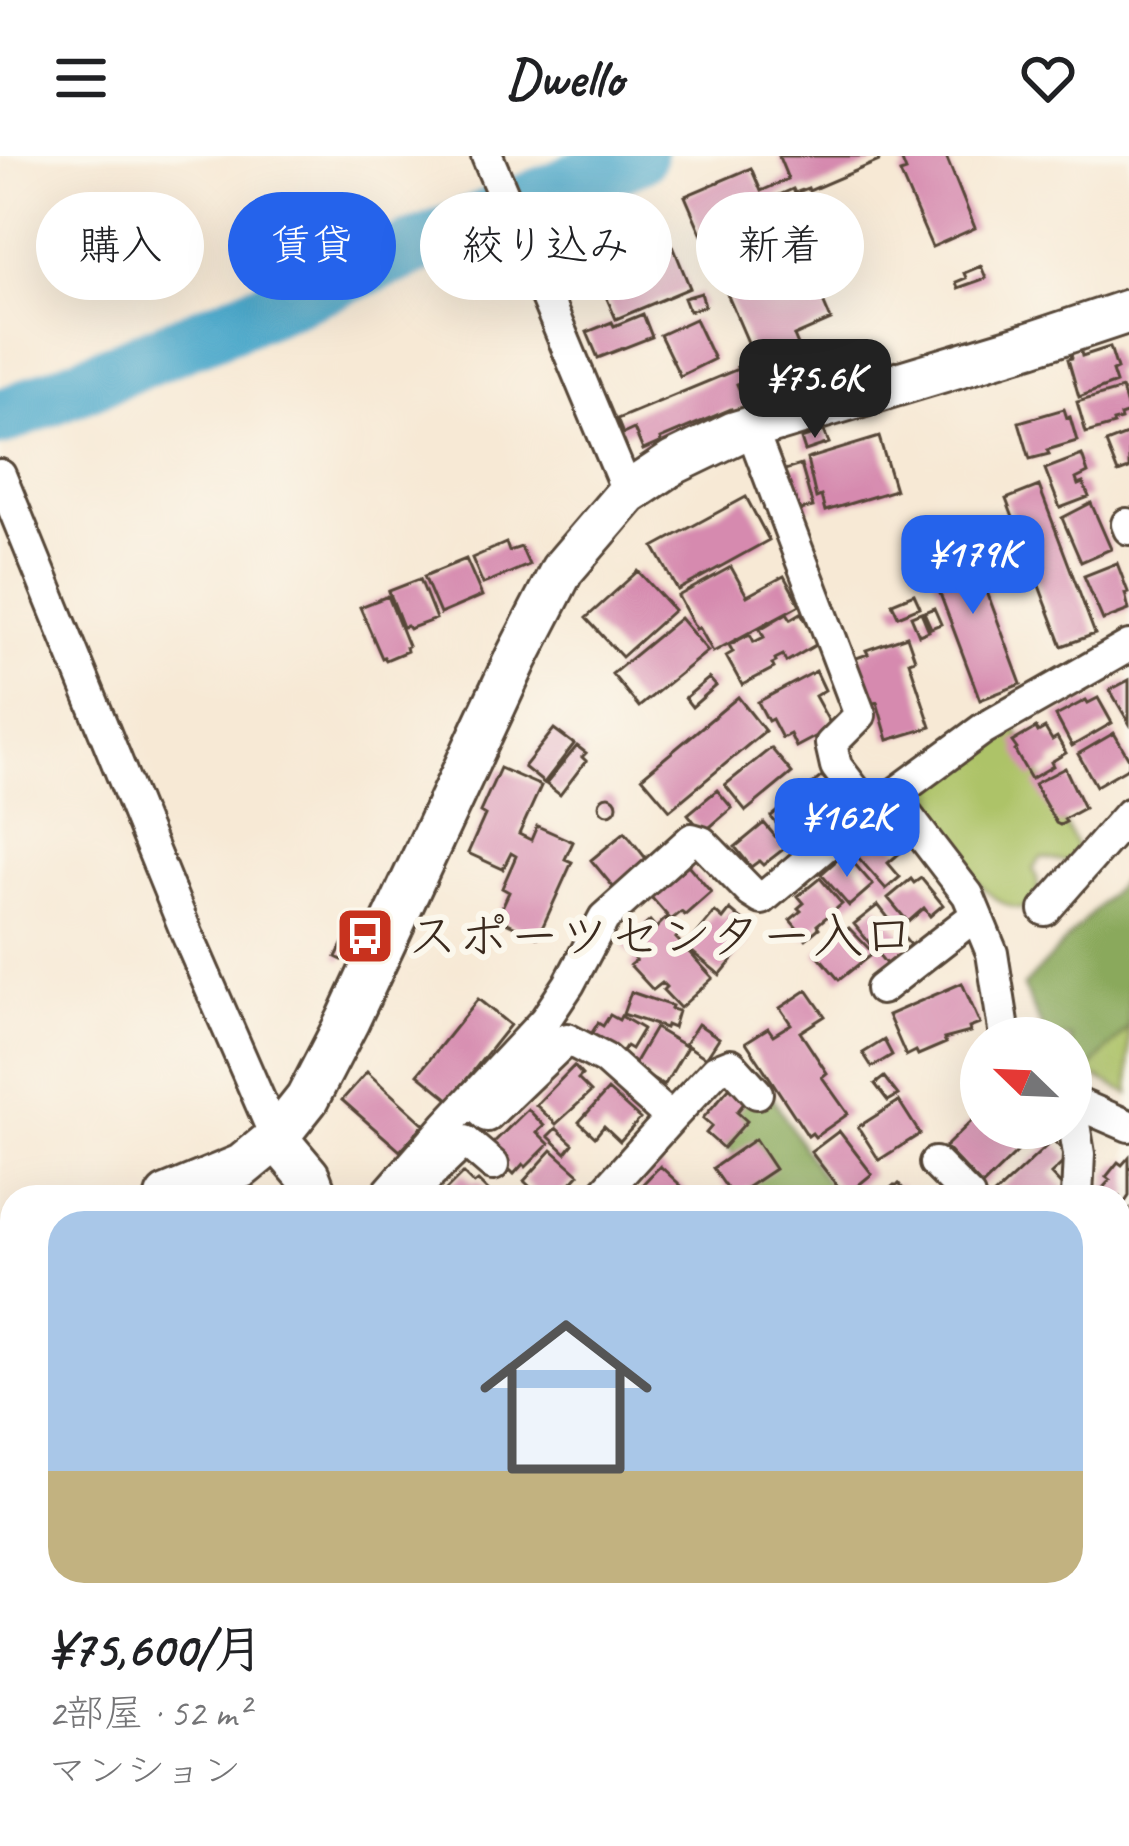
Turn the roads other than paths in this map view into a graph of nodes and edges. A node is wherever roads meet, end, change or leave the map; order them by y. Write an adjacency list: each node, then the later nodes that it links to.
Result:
1 (489, 161): 5 (street)
2 (1129, 310): 3 (street)
3 (751, 428): 5 (street); 7 (street)
4 (0, 475): 18 (street)
5 (628, 493): 18 (street)
6 (1129, 646): 7 (street)
7 (881, 802): 10 (street); 14 (street)
8 (1129, 814): 9 (street)
9 (1045, 910)
10 (976, 915): 11 (street); 12 (street)
11 (880, 989)
12 (1002, 1017)
13 (757, 1093): 16 (street)
14 (470, 1101): 16 (street); 25 (street)
15 (1092, 1111): 17 (street)
16 (670, 1118): 22 (street)
17 (1129, 1126)
18 (276, 1138): 23 (street); 24 (street)
19 (1078, 1149): 28 (street)
20 (935, 1163): 27 (street)
21 (493, 1165): 26 (street)
22 (606, 1179)
23 (196, 1185)
24 (311, 1185)
25 (396, 1185)
26 (420, 1185)
27 (957, 1185)
28 (1078, 1185)

